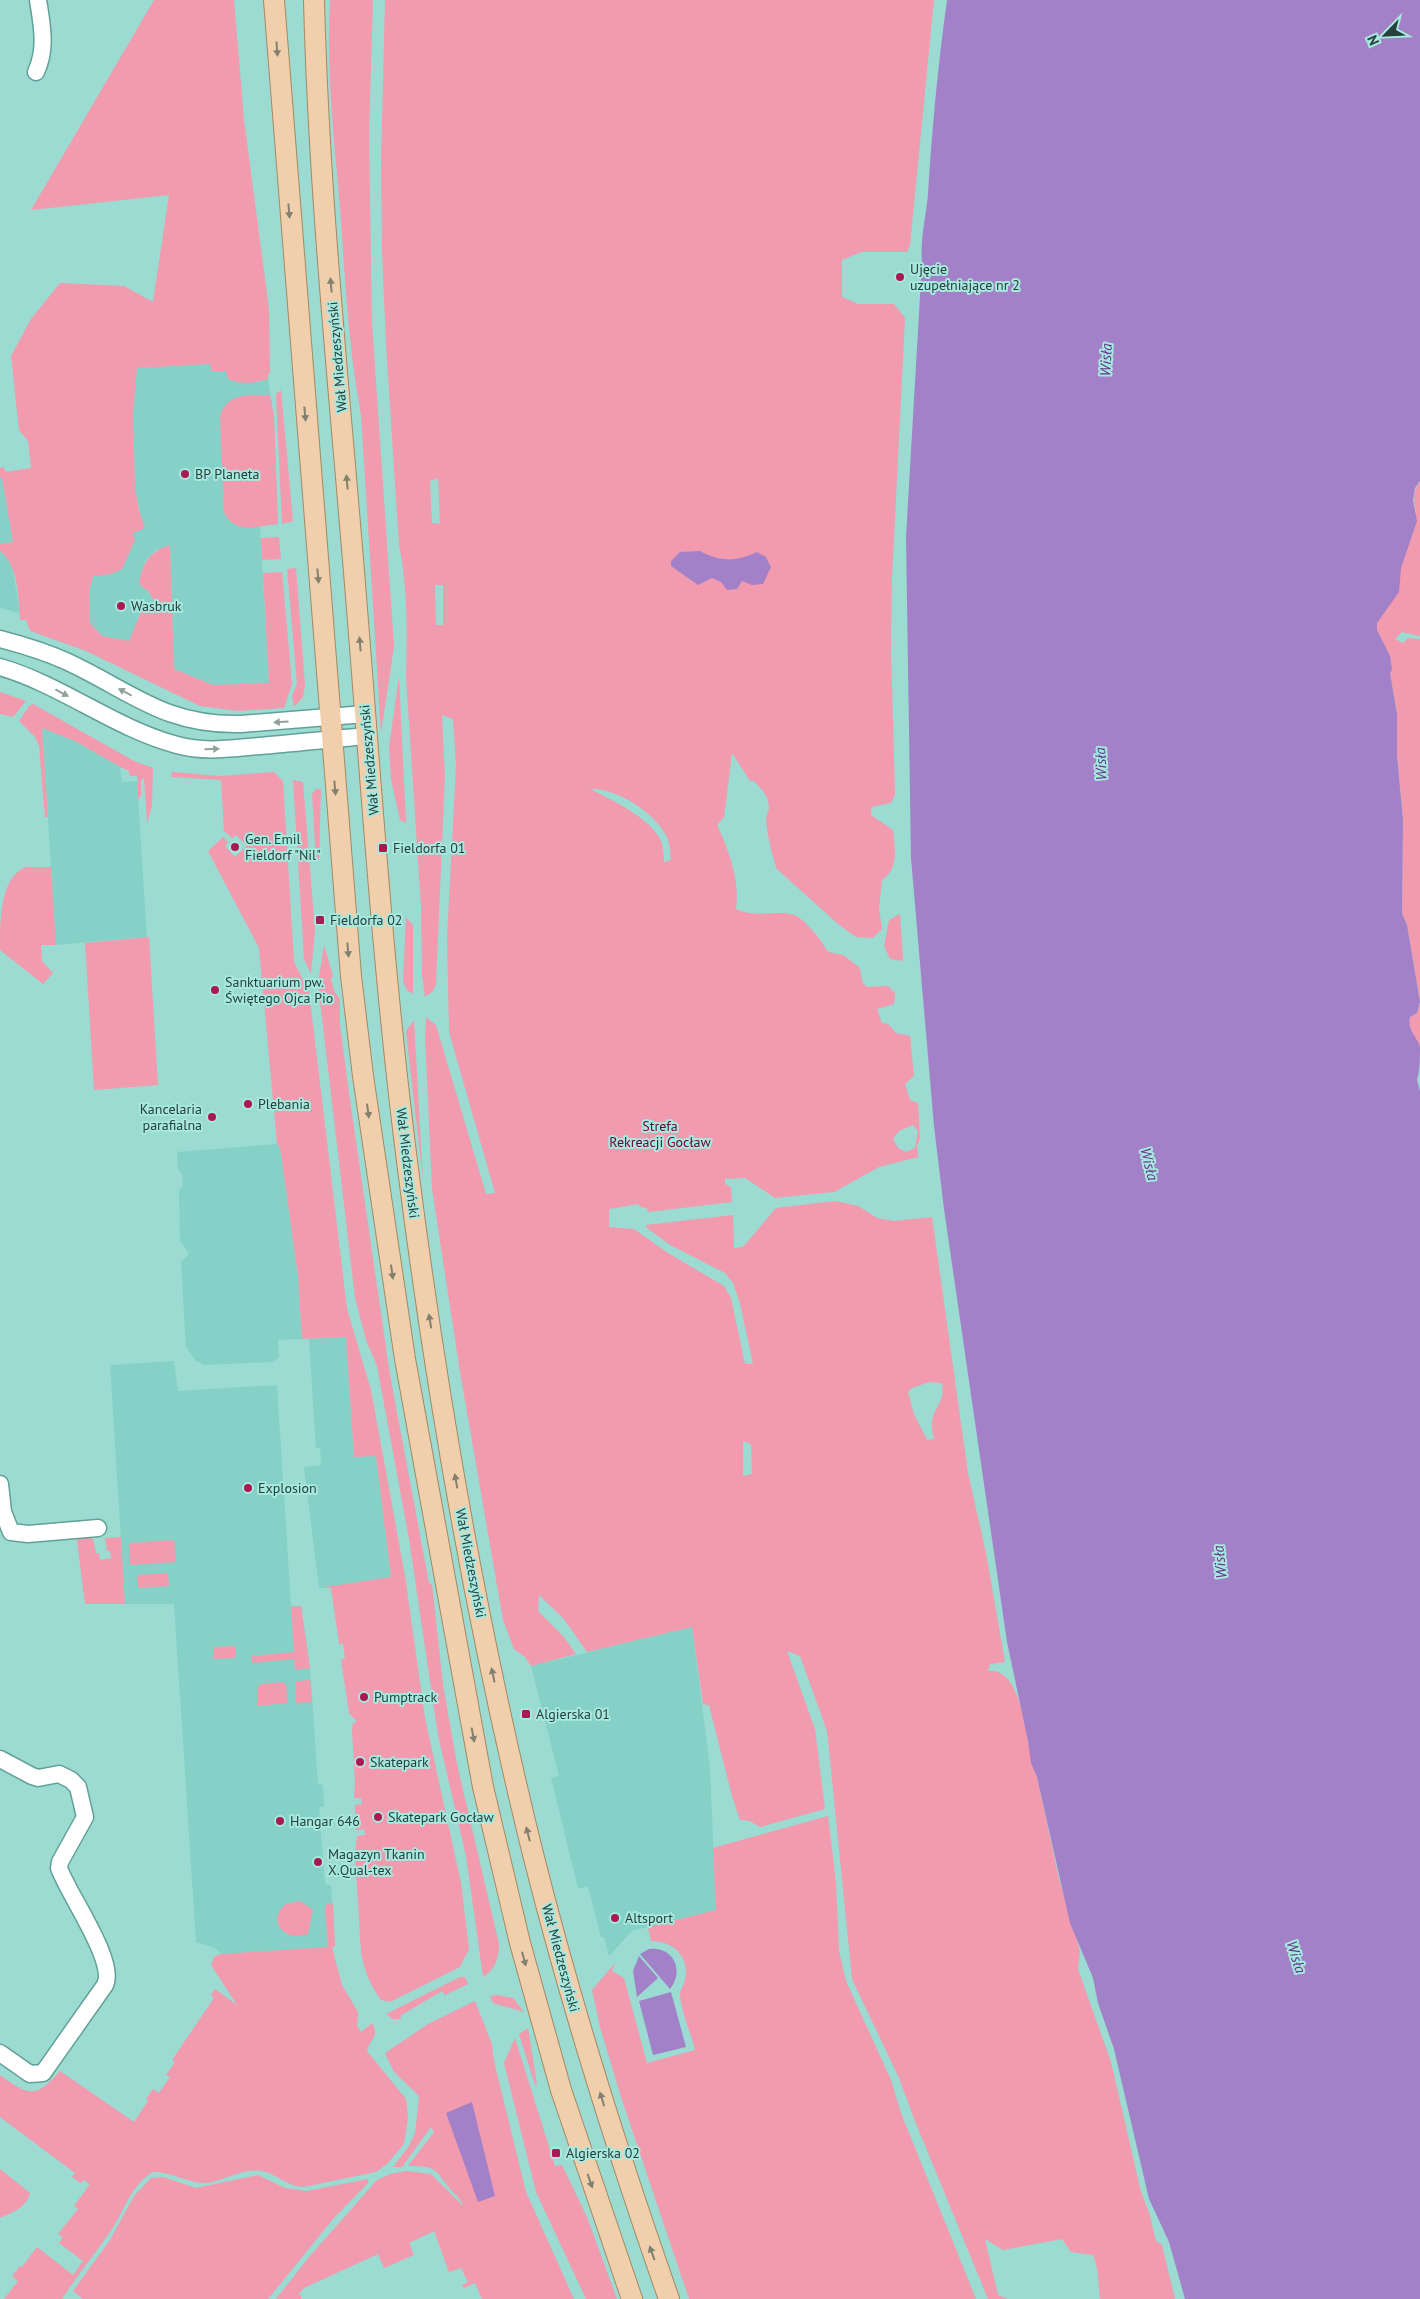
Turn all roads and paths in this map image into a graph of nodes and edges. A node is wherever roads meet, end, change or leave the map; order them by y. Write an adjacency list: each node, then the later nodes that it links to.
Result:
1 (38, 0): 4 (street)
2 (274, 0): 8 (main road, Wał Miedzeszyński, one-way to 8)
3 (314, 0): 7 (main road, Wał Miedzeszyński, one-way to 3)
4 (36, 72)
5 (0, 639): 8 (street, one-way to 5)
6 (0, 667): 10 (street, one-way to 10)
7 (365, 714): 8 (street); 9 (main road, Wał Miedzeszyński)
8 (329, 719): 10 (main road, Wał Miedzeszyński)
9 (367, 736): 10 (street); 16 (main road, Wał Miedzeszyński, one-way to 9)
10 (331, 740): 15 (main road, Wał Miedzeszyński, one-way to 15)
11 (0, 1484): 12 (street)
12 (98, 1528)
13 (0, 1759): 14 (street)
14 (0, 2053)
15 (632, 2299)
16 (669, 2299)

